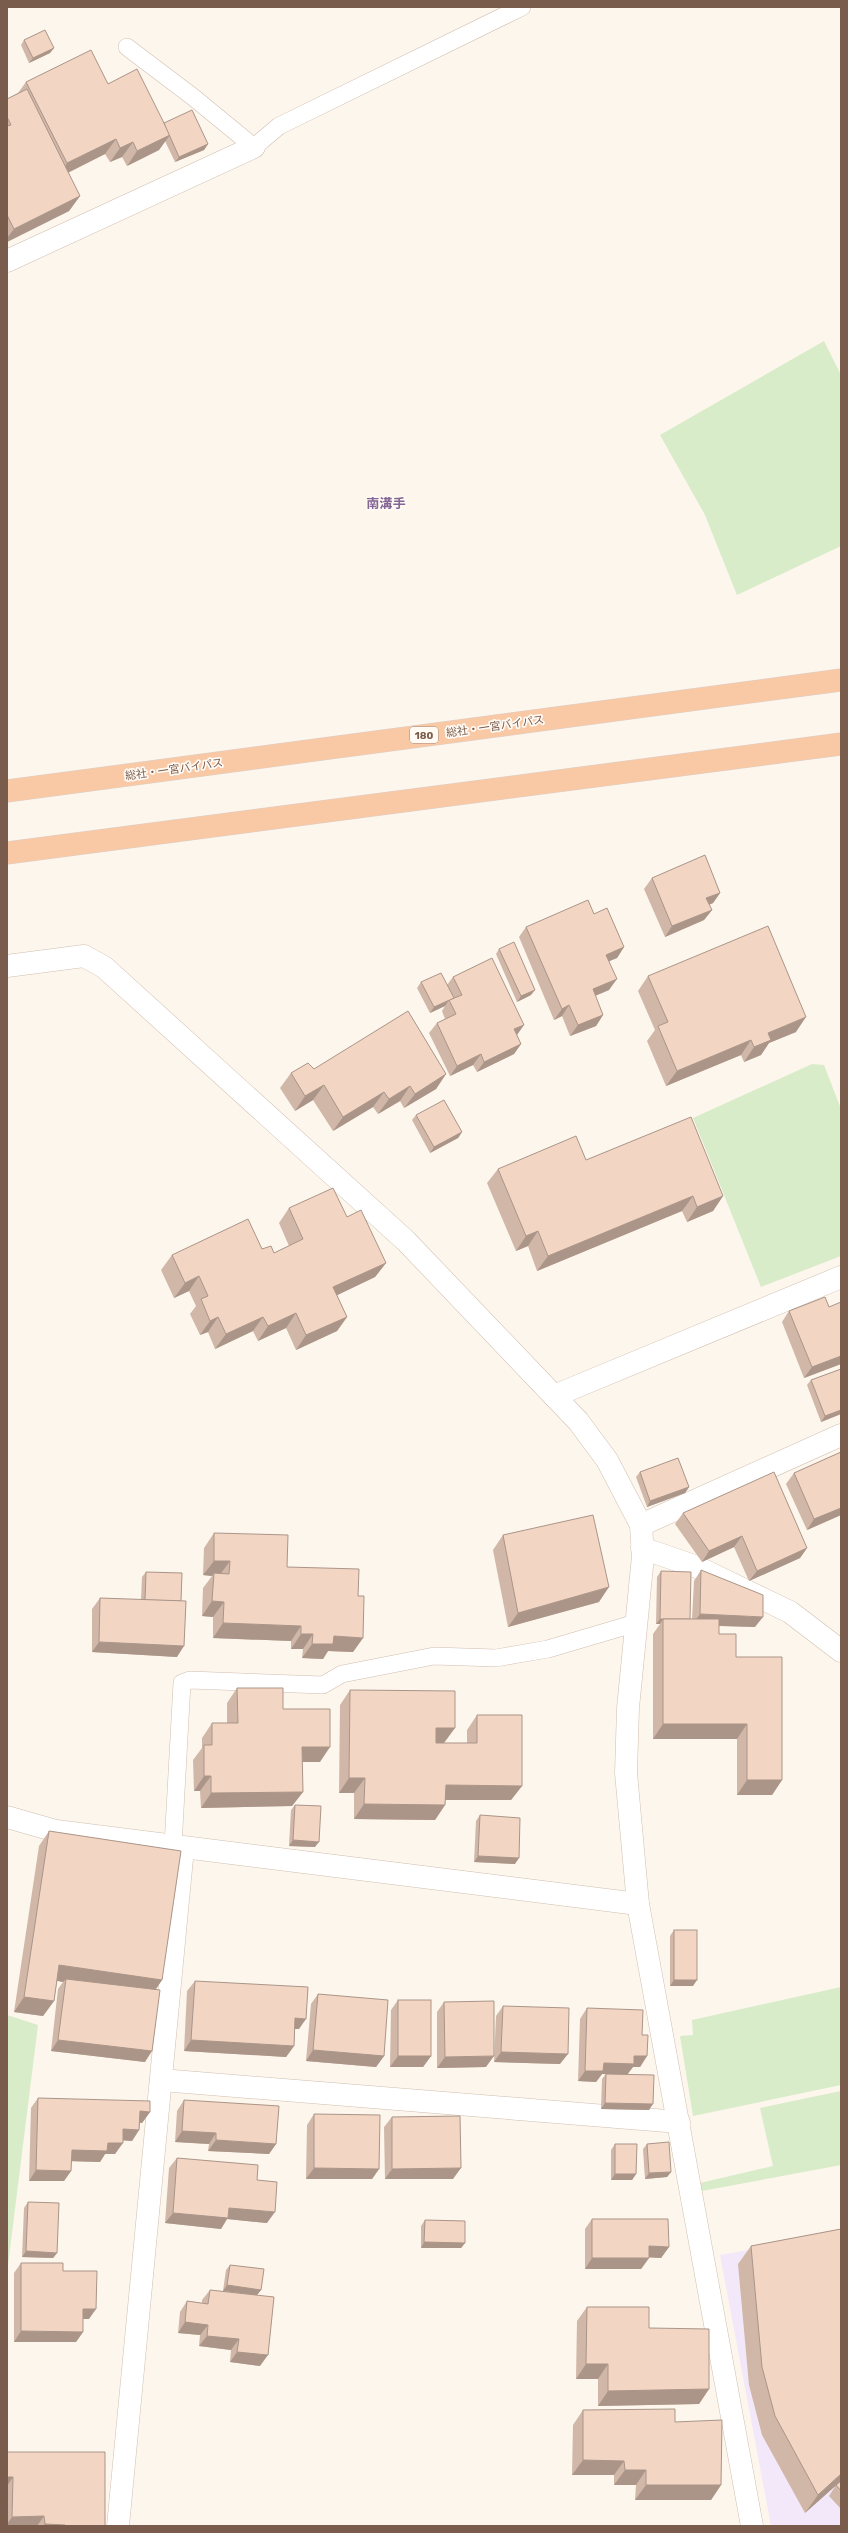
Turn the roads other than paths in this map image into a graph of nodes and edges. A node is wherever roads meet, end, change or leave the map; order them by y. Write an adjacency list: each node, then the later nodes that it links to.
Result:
1 (522, 7): 3 (lane)
2 (127, 47): 3 (lane)
3 (254, 147): 4 (street)
4 (7, 261)
5 (841, 680): 7 (highway, 総社・一宮バイパス / 180)
6 (841, 744): 8 (highway)
7 (7, 792)
8 (7, 853)
9 (7, 966): 11 (street)
10 (841, 1277): 11 (street)
11 (554, 1396): 13 (street)
12 (841, 1435): 13 (street)
13 (641, 1526): 14 (street)
14 (642, 1548): 15 (street); 16 (street)
15 (636, 1623): 18 (lane); 19 (street)
16 (841, 1651)
17 (7, 1817): 18 (street)
18 (178, 1847): 19 (street); 20 (street)
19 (638, 1904): 21 (street)
20 (161, 2080): 21 (street); 22 (street)
21 (679, 2122): 23 (street)
22 (118, 2526)
23 (752, 2526)

